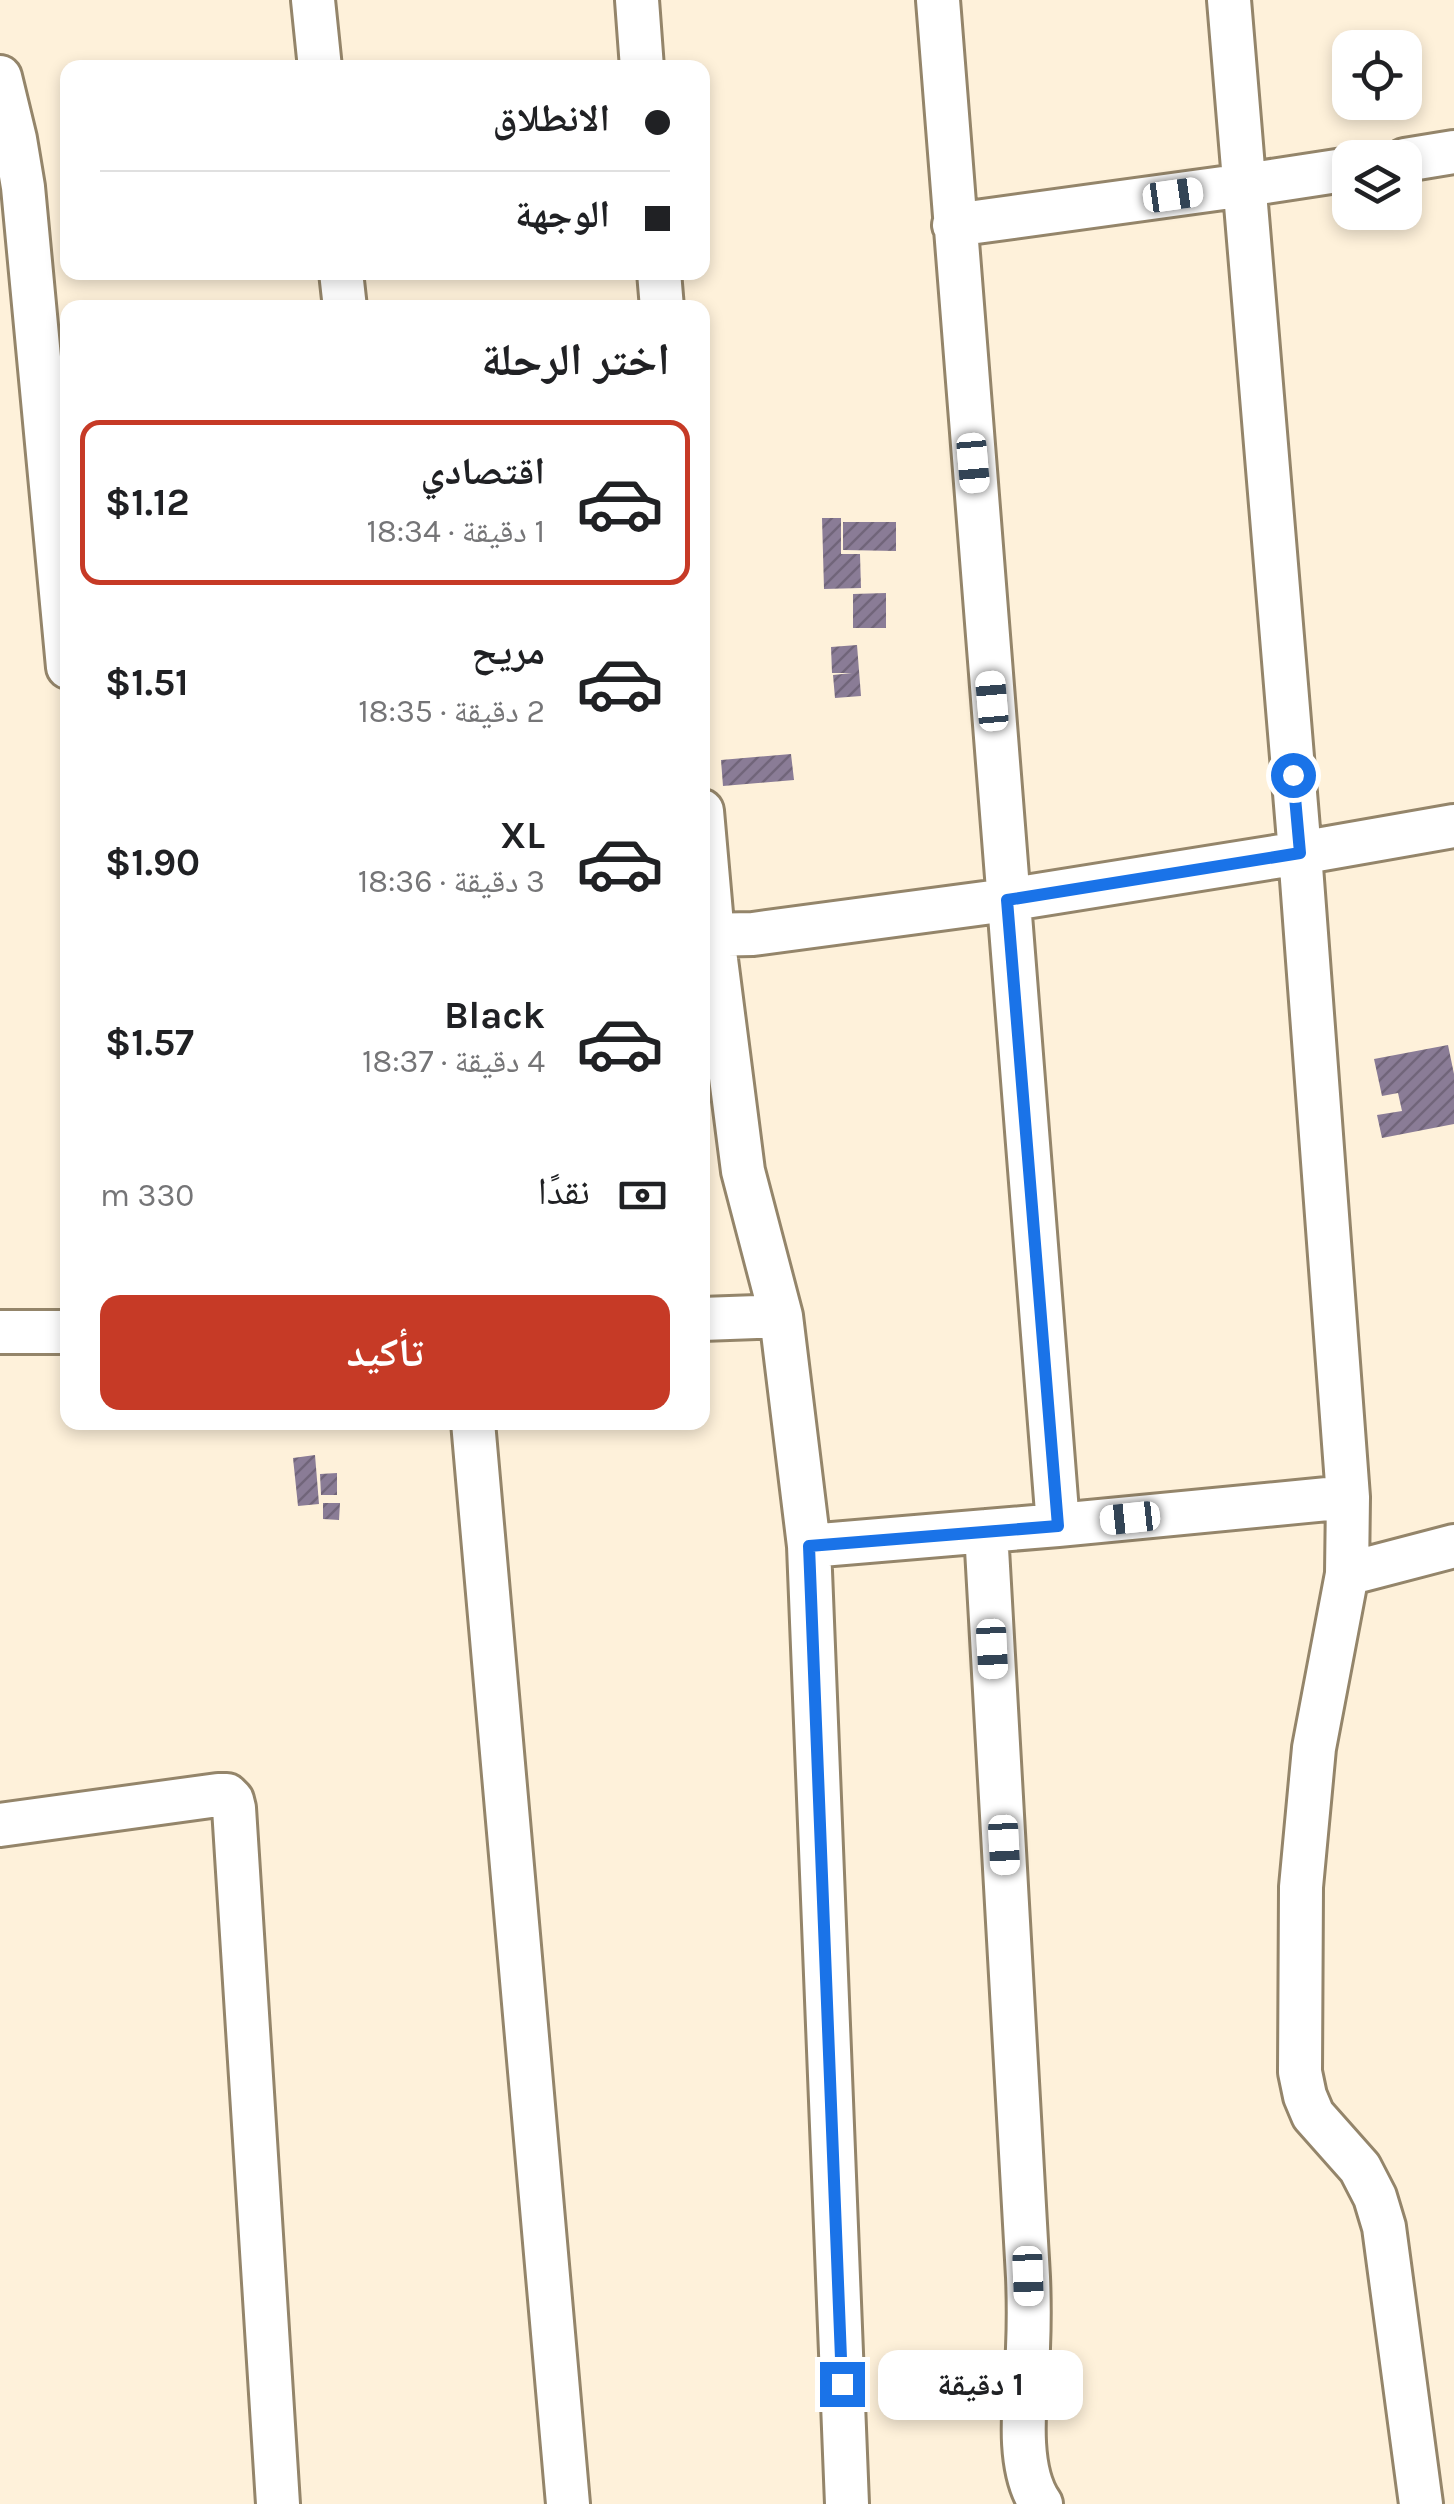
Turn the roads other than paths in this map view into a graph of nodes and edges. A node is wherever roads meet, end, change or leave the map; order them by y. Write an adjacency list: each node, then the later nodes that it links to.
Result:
1 (313, 0): 5 (street)
2 (637, 0): 6 (street)
3 (938, 0): 12 (street)
4 (1229, 0): 11 (street)
5 (319, 60)
6 (641, 60)
7 (0, 77): 13 (street)
8 (1454, 152): 9 (street)
9 (1422, 157)
10 (1332, 172): 11 (street)
11 (1246, 186): 12 (street); 15 (street)
12 (954, 224): 16 (street)
13 (60, 584)
14 (1454, 826): 15 (street)
15 (1300, 853): 16 (street); 24 (street)
16 (1007, 900): 17 (street); 25 (street)
17 (710, 936)
18 (710, 949): 19 (street)
19 (780, 1316): 20 (street); 27 (street)
20 (710, 1319)
21 (0, 1332): 22 (street)
22 (60, 1332)
23 (474, 1430): 32 (street)
24 (1348, 1497): 25 (street); 29 (street)
25 (1058, 1526): 26 (street)
26 (986, 1531): 27 (street); 34 (street)
27 (809, 1546): 33 (street)
28 (1454, 1546): 29 (street)
29 (1347, 1574): 35 (street)
30 (0, 1825): 31 (street)
31 (278, 2504)
32 (568, 2504)
33 (846, 2504)
34 (1041, 2504)
35 (1421, 2504)

